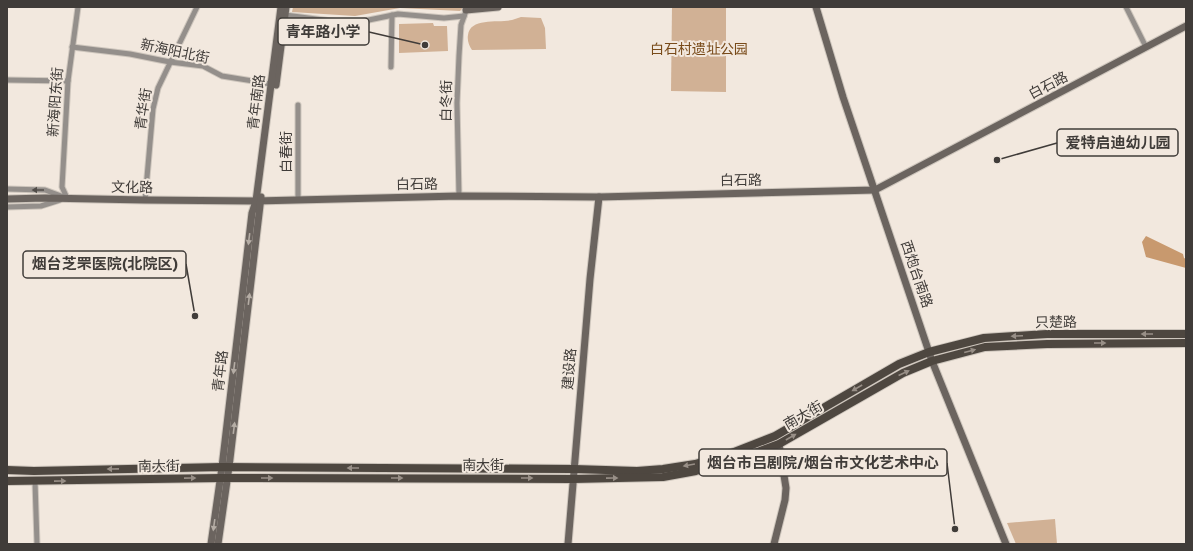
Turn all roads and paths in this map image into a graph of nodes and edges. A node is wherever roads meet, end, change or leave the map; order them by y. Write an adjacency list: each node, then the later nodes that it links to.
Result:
1 (78, 7): 12 (street, 新海阳东街)
2 (197, 7): 14 (street, 青华街)
3 (281, 7): 18 (street, 青年南路)
4 (286, 7): 9 (street, 青年南路)
5 (498, 7): 8 (street)
6 (816, 7): 21 (street, 西炮台南路)
7 (1126, 7): 13 (street)
8 (466, 11): 10 (street); 22 (street, 白冬街)
9 (285, 15): 10 (street); 28 (street, 青年南路)
10 (392, 16): 15 (street)
11 (1186, 26): 13 (street, 白石路)
12 (72, 47): 14 (street, 新海阳北街); 17 (street, 新海阳东街)
13 (1146, 47): 21 (street, 白石路)
14 (170, 62): 18 (street, 新海阳北街); 26 (street, 青华街)
15 (391, 67)
16 (7, 80): 17 (street)
17 (68, 81): 24 (street, 新海阳东街)
18 (271, 84): 28 (street, 青年南路)
19 (298, 105): 27 (street, 白春街)
20 (7, 189): 24 (street, one-way to 20)
21 (875, 190): 23 (street, 白石路); 32 (street, 西炮台南路)
22 (459, 196): 23 (street, 白石路); 27 (street, 白石路)
23 (599, 197): 36 (street, 建设路)
24 (67, 198): 25 (street, 文化路); 26 (street, 文化路); 29 (street)
25 (7, 199)
26 (145, 200): 28 (street, 文化路)
27 (298, 200): 28 (street, 白石路)
28 (258, 201): 35 (street, 青年路)
29 (7, 207)
30 (1186, 334): 32 (main road, 只楚路, one-way to 32)
31 (1186, 343): 33 (main road, 只楚路, one-way to 31)
32 (929, 352): 33 (street, 西炮台南路); 36 (main road, 南大街, one-way to 36)
33 (932, 361): 34 (main road, 南大街, one-way to 33); 47 (street, 西炮台南路)
34 (779, 444): 39 (main road, 南大街, one-way to 34); 46 (street)
35 (226, 467): 36 (main road, 南大街, one-way to 35); 37 (main road, 南大街, one-way to 37); 38 (street, 青年路)
36 (574, 469): 39 (street, 建设路)
37 (7, 470)
38 (224, 478): 39 (main road, 南大街, one-way to 39); 41 (main road, 南大街, one-way to 38); 43 (street, 青年路, one-way to 43); 44 (street, 青年路)
39 (573, 479): 45 (street, 建设路)
40 (7, 481): 41 (main road, 南大街)
41 (35, 481): 42 (street)
42 (37, 544)
43 (211, 544)
44 (218, 544)
45 (568, 544)
46 (774, 544)
47 (1006, 544)

